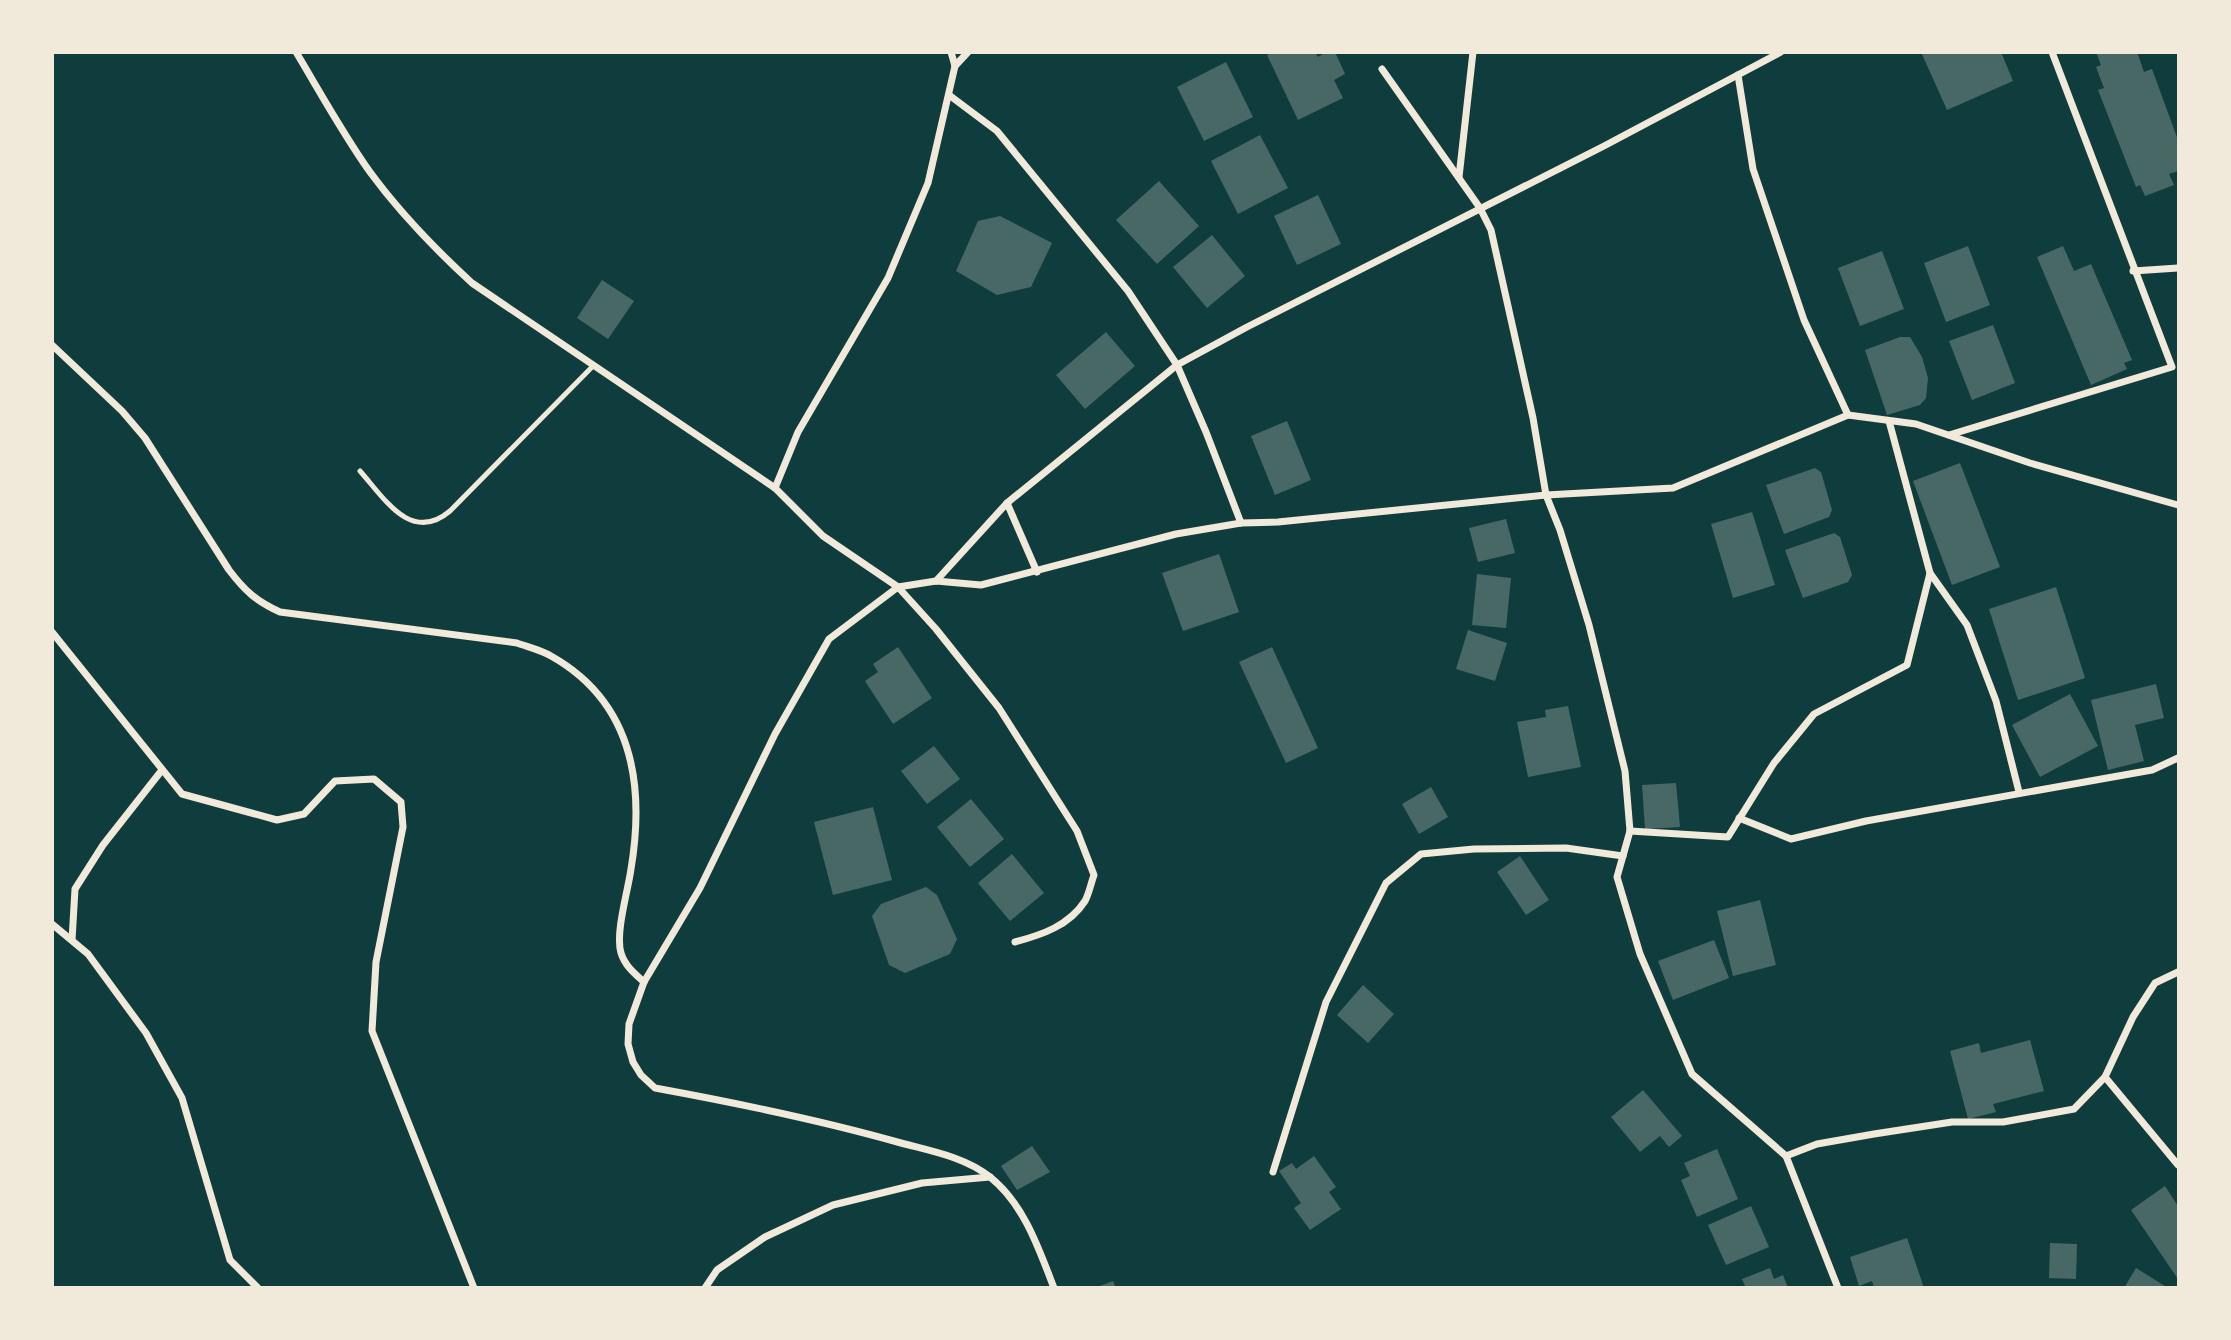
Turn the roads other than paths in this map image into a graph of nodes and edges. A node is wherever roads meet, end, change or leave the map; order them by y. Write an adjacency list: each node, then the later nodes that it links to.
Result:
1 (296, 52): 16 (street)
2 (951, 52): 7 (street)
3 (968, 52): 7 (street)
4 (1473, 52): 11 (street)
5 (1781, 52): 9 (street)
6 (2052, 52): 14 (street)
7 (955, 66): 10 (street)
8 (1382, 69): 11 (street)
9 (1738, 75): 12 (street); 19 (street)
10 (948, 95): 17 (street); 23 (street)
11 (1459, 178): 12 (street)
12 (1480, 208): 17 (street); 24 (street)
13 (2179, 268): 14 (street)
14 (2133, 271): 18 (street)
15 (52, 345): 43 (street)
16 (594, 365): 22 (lane); 23 (street)
17 (1177, 365): 25 (street); 27 (street)
18 (2175, 368): 21 (street)
19 (1848, 415): 20 (street); 24 (street)
20 (1889, 421): 21 (street); 29 (street)
21 (1948, 435): 26 (street)
22 (360, 471)
23 (775, 488): 31 (street)
24 (1546, 495): 27 (street); 37 (street)
25 (1007, 503): 28 (street); 30 (street)
26 (2179, 505)
27 (1241, 523): 28 (street)
28 (1037, 572): 30 (street)
29 (1930, 573): 35 (street); 36 (street)
30 (936, 581): 31 (street)
31 (898, 587): 41 (street); 43 (street)
32 (52, 632): 34 (street)
33 (2179, 758): 35 (street)
34 (162, 770): 40 (street); 50 (street)
35 (2019, 792): 36 (street)
36 (1740, 818): 37 (street)
37 (1630, 831): 38 (street)
38 (1623, 856): 45 (street); 47 (street)
39 (52, 924): 40 (street)
40 (72, 940): 49 (street)
41 (1015, 942)
42 (2179, 972): 44 (street)
43 (644, 982): 48 (street)
44 (2105, 1077): 45 (street); 46 (street)
45 (1786, 1156): 53 (street)
46 (2179, 1165)
47 (1273, 1172)
48 (990, 1177): 51 (street); 52 (street)
49 (258, 1287)
50 (474, 1287)
51 (705, 1287)
52 (1054, 1287)
53 (1838, 1287)

